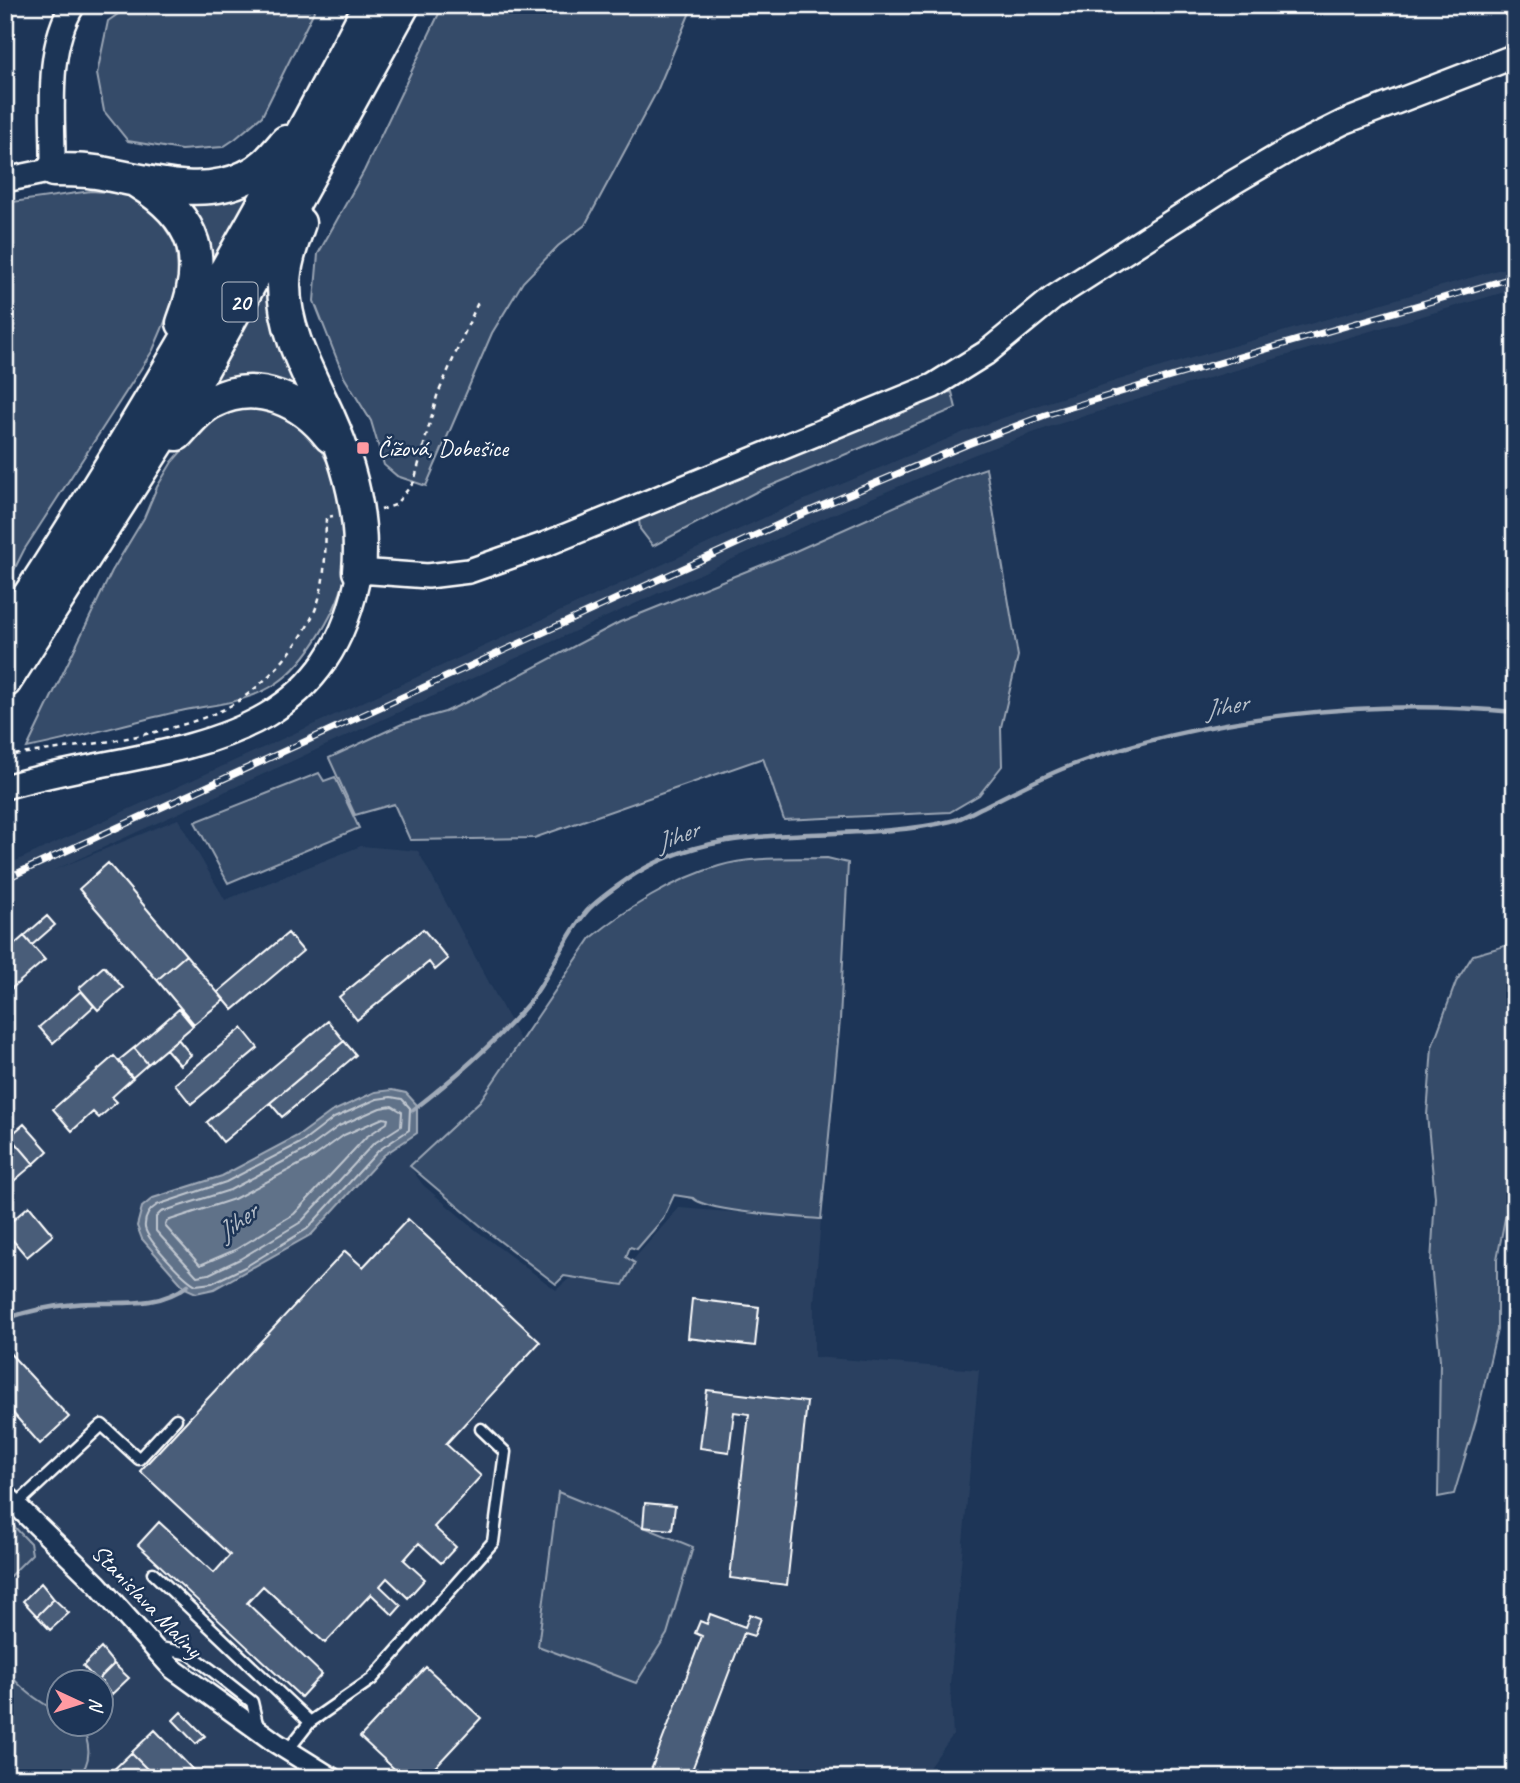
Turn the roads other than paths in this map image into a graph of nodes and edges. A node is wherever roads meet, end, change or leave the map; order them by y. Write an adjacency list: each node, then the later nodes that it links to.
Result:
1 (73, 5): 7 (street)
2 (370, 5): 5 (highway, 20)
3 (403, 5): 6 (highway, 20)
4 (1515, 56): 13 (street)
5 (321, 100): 9 (highway); 10 (highway, 20)
6 (335, 131): 11 (highway); 12 (highway, 20)
7 (53, 170): 8 (street); 9 (highway)
8 (5, 180)
9 (138, 182): 10 (highway)
10 (156, 391): 14 (highway, 20)
11 (343, 455): 12 (highway); 13 (highway)
12 (141, 470): 15 (highway, 20)
13 (359, 570): 16 (street)
14 (5, 634)
15 (5, 681)
16 (5, 787)
17 (176, 1419): 19 (lane)
18 (481, 1429): 21 (lane)
19 (11, 1499): 22 (street, Stanislava Maliny)
20 (153, 1573): 21 (lane)
21 (310, 1722): 22 (lane)
22 (288, 1750): 23 (street, Stanislava Maliny)
23 (332, 1778)

